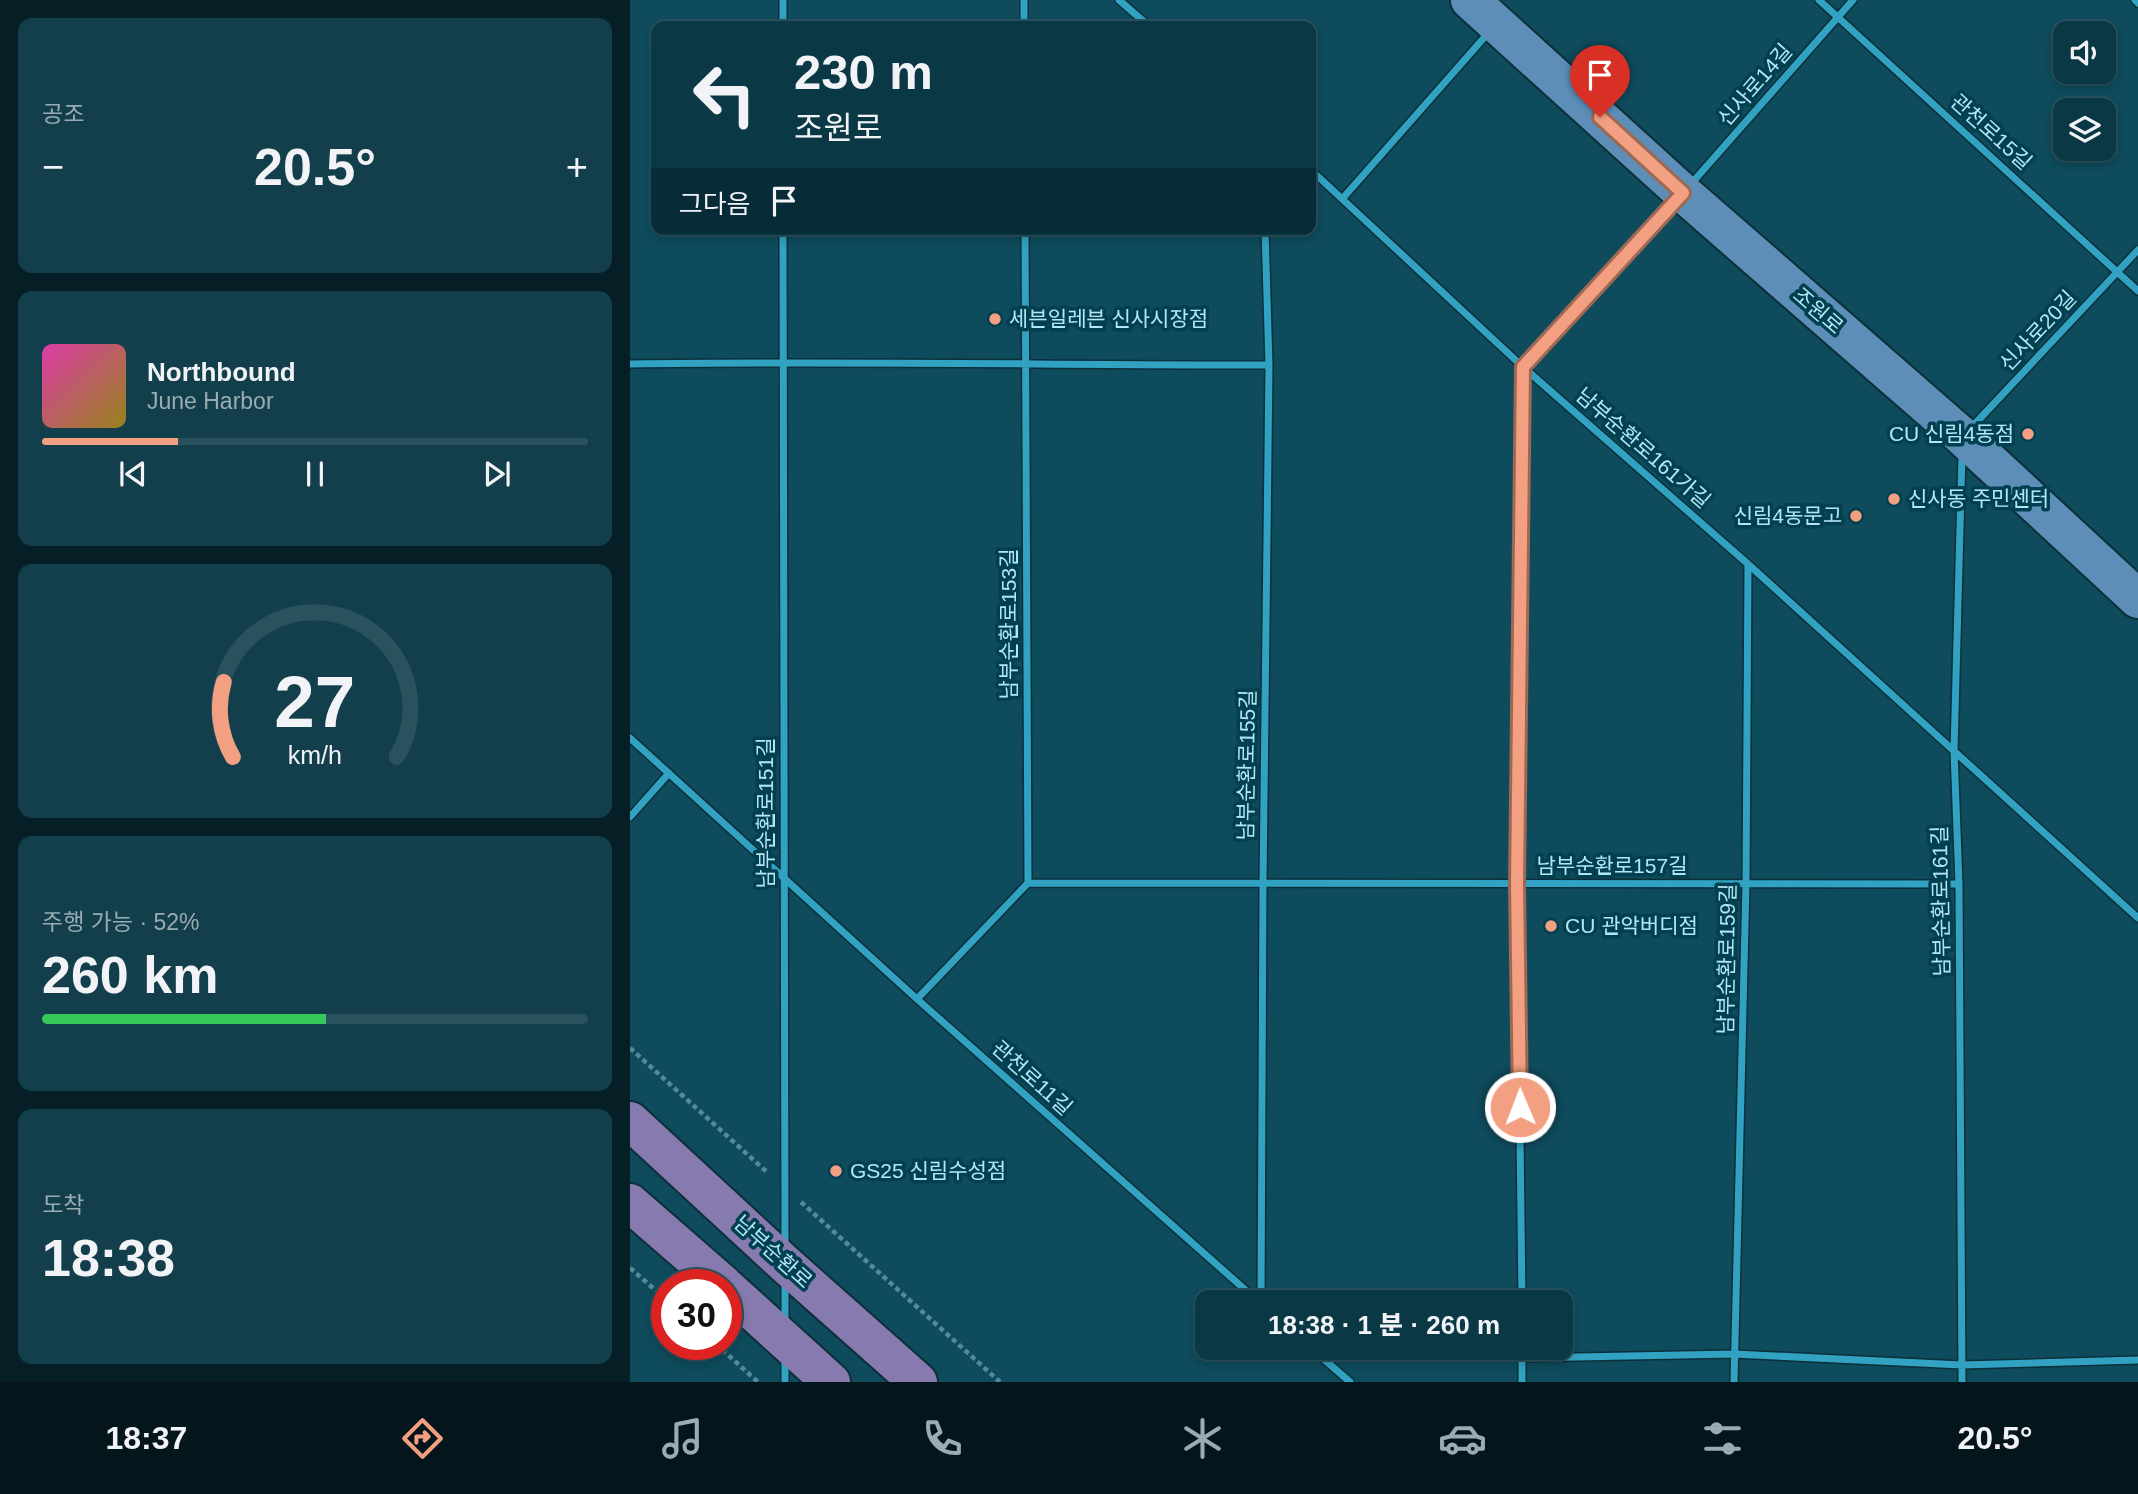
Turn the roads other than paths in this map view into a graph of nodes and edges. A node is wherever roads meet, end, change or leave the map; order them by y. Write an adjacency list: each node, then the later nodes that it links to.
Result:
1 (783, 0): 8 (street)
2 (1024, 0): 9 (street)
3 (1119, 0): 10 (street)
4 (1819, 0): 7 (street, 관천로15길)
5 (1853, 0): 7 (street, 신사로14길)
6 (1484, 11): 12 (street, 조원로); 13 (street, 조원로)
7 (1838, 16): 12 (street, 신사로14길); 18 (street, 관천로15길)
8 (783, 21)
9 (1024, 21)
10 (1143, 21)
11 (1316, 174): 13 (street, 남부순환로161가길)
12 (1683, 193): 24 (street); 25 (street, 조원로)
13 (1343, 198): 24 (street, 남부순환로161가길)
14 (783, 235): 20 (street, 남부순환로151길)
15 (1025, 235): 22 (street, 남부순환로153길)
16 (1265, 235): 23 (street, 남부순환로155길)
17 (2138, 250): 18 (street, 신사로20길)
18 (2118, 271): 19 (street, 관천로15길); 25 (street, 신사로20길)
19 (2138, 291)
20 (783, 362): 21 (street); 22 (street); 32 (street, 남부순환로151길)
21 (630, 364)
22 (1026, 365): 23 (street); 33 (street, 남부순환로153길)
23 (1269, 365): 34 (street, 남부순환로155길)
24 (1523, 367): 26 (street, 남부순환로161가길); 35 (street, 남부순환로157길)
25 (1963, 437): 27 (street, 조원로); 29 (street, 남부순환로161길)
26 (1748, 564): 29 (street, 남부순환로161가길); 36 (street, 남부순환로159길)
27 (2138, 599)
28 (630, 738): 30 (street, 관천로11길)
29 (1954, 751): 37 (street, 남부순환로161길); 38 (street, 남부순환로161가길)
30 (669, 774): 31 (street); 32 (street, 관천로11길)
31 (630, 817)
32 (784, 878): 39 (street, 관천로11길); 42 (street, 남부순환로151길)
33 (1028, 883): 34 (street); 39 (street)
34 (1263, 884): 35 (street, 남부순환로157길); 45 (street, 남부순환로155길)
35 (1517, 884): 36 (street, 남부순환로157길); 46 (street, 남부순환로157길)
36 (1746, 884): 37 (street, 남부순환로157길); 49 (street, 남부순환로159길)
37 (1959, 884): 54 (street, 남부순환로161길)
38 (2138, 918)
39 (917, 999): 44 (street, 관천로11길)
40 (630, 1121): 42 (main road, 남부순환로)
41 (630, 1202): 43 (main road)
42 (785, 1264): 48 (street, 남부순환로151길); 57 (main road, 남부순환로)
43 (706, 1269)
44 (1246, 1290)
45 (1260, 1290)
46 (1522, 1290)
47 (742, 1301): 48 (main road)
48 (785, 1339): 55 (street, 남부순환로151길); 56 (main road)
49 (1734, 1354): 50 (street); 54 (street); 60 (street, 남부순환로159길)
50 (1573, 1357)
51 (1325, 1360): 58 (street)
52 (1522, 1360): 59 (street)
53 (2138, 1360): 54 (street)
54 (1962, 1365): 61 (street, 남부순환로161길)
55 (785, 1382)
56 (831, 1382)
57 (918, 1382)
58 (1350, 1382)
59 (1522, 1382)
60 (1734, 1382)
61 (1962, 1382)

